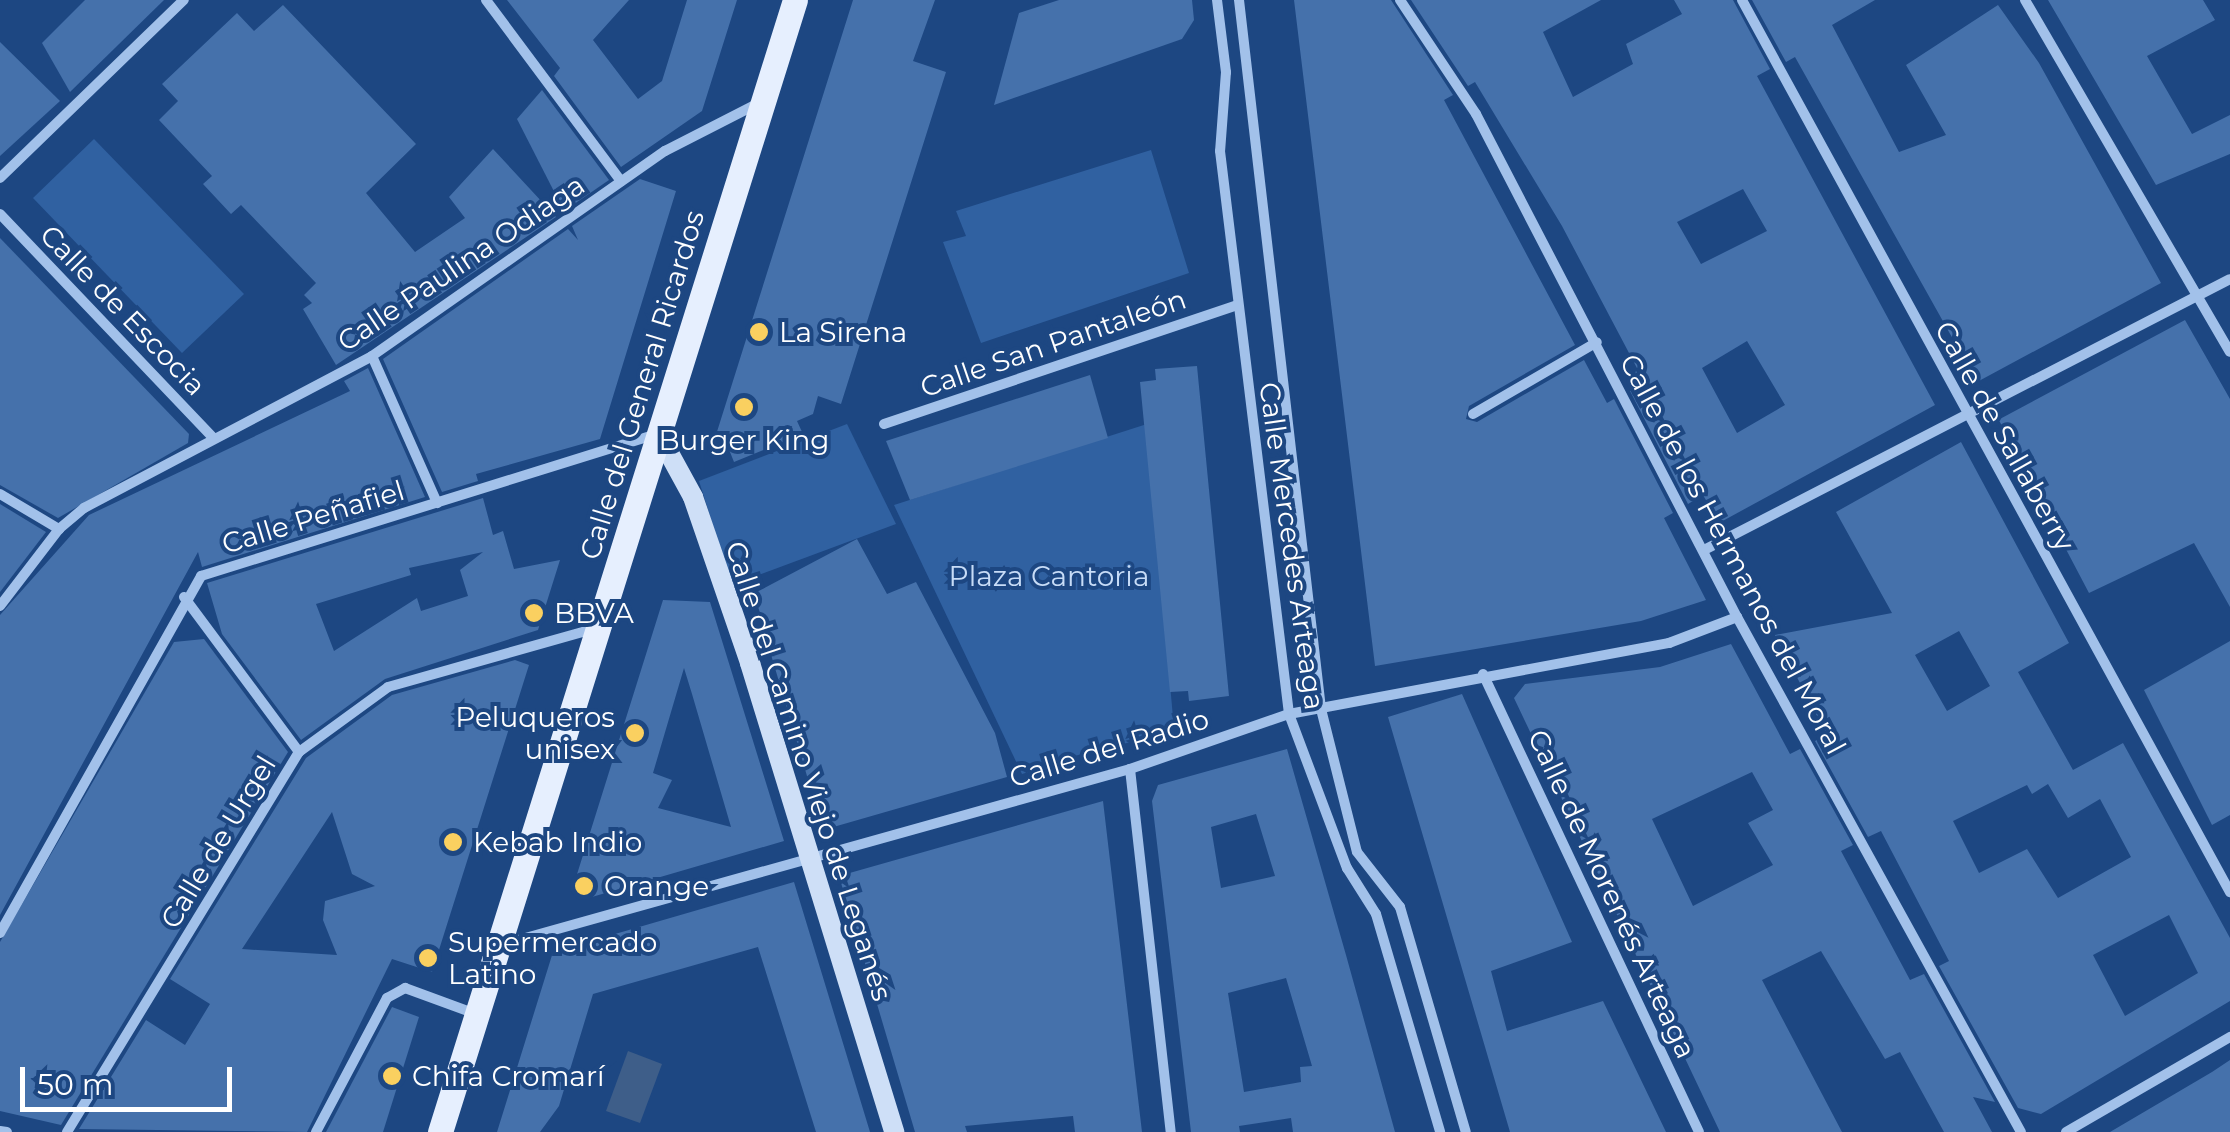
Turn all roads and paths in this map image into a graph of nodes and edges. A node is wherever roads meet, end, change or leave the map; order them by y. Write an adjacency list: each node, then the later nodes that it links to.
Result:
1 (184, 0): 10 (street)
2 (486, 0): 11 (street)
3 (795, 0): 9 (main road, Calle del General Ricardos)
4 (1217, 0): 15 (street, Calle Mercedes Arteaga)
5 (1240, 0): 33 (street, Calle Mercedes Arteaga)
6 (1400, 0): 16 (street, Calle de los Hermanos del Moral)
7 (1742, 0): 20 (street, Calle de Sallaberry)
8 (2025, 0): 14 (street)
9 (763, 101): 11 (street, Calle Paulina Odiaga); 22 (main road, Calle del General Ricardos)
10 (0, 178)
11 (621, 181): 18 (street, Calle Paulina Odiaga)
12 (0, 214): 23 (street, Calle de Escocia)
13 (2230, 279): 14 (street)
14 (2194, 295): 17 (street); 20 (street)
15 (1237, 305): 21 (street, Calle San Pantaleón); 34 (street, Calle Mercedes Arteaga)
16 (1597, 342): 19 (street); 27 (street, Calle de los Hermanos del Moral)
17 (2230, 352)
18 (372, 356): 23 (street, Calle Paulina Odiaga); 25 (street)
19 (1473, 414)
20 (1968, 417): 27 (street); 38 (street, Calle de Sallaberry)
21 (884, 424)
22 (658, 434): 25 (street, Calle Peñafiel); 31 (main road, Calle del General Ricardos); 37 (street, Calle del Camino Viejo de Leganés)
23 (212, 437): 26 (street, Calle Paulina Odiaga)
24 (0, 494): 26 (street)
25 (436, 503): 28 (street, Calle Peñafiel)
26 (59, 528): 29 (street, Calle Paulina Odiaga)
27 (1706, 548): 30 (street, Calle de los Hermanos del Moral)
28 (184, 597): 35 (street); 39 (street, Calle Peñafiel)
29 (0, 606)
30 (1737, 617): 32 (street, Calle del Radio); 53 (street, Calle de los Hermanos del Moral)
31 (597, 628): 35 (street, Calle de Urgel); 40 (main road, Calle del General Ricardos)
32 (1483, 674): 33 (street, Calle del Radio); 52 (street, Calle de Morenés Arteaga)
33 (1320, 709): 34 (street, Calle del Radio); 51 (street, Calle Mercedes Arteaga)
34 (1289, 714): 36 (street, Calle del Radio); 50 (street, Calle Mercedes Arteaga)
35 (299, 752): 45 (street, Calle de Urgel)
36 (1130, 769): 37 (street, Calle del Radio); 49 (street)
37 (810, 857): 40 (street, Calle del Radio); 48 (street, Calle del Camino Viejo de Leganés)
38 (2230, 892)
39 (0, 932)
40 (498, 946): 41 (main road, Calle del General Ricardos)
41 (476, 1014): 46 (street); 47 (main road, Calle del General Ricardos)
42 (2230, 1037): 54 (street)
43 (0, 1130): 44 (street)
44 (8, 1132)
45 (66, 1132)
46 (316, 1132)
47 (440, 1132)
48 (894, 1132)
49 (1171, 1132)
50 (1440, 1132)
51 (1466, 1132)
52 (1699, 1132)
53 (2020, 1132)
54 (2066, 1132)

